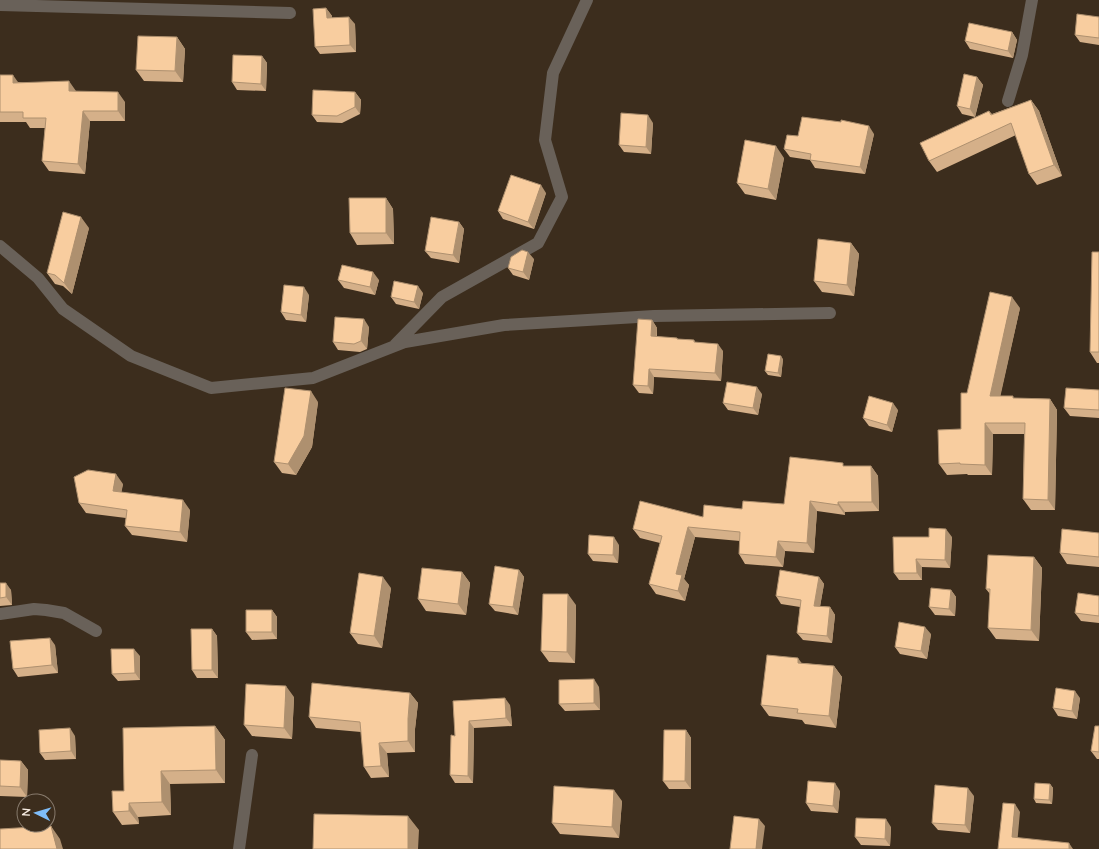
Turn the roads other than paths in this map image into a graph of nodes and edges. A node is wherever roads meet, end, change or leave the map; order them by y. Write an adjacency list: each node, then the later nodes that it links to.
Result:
1 (587, 0): 9 (street)
2 (1032, 0): 6 (street)
3 (18, 3): 4 (street); 5 (street)
4 (0, 5)
5 (290, 13)
6 (1008, 102)
7 (0, 246): 9 (street)
8 (830, 313): 9 (street)
9 (393, 347)
10 (0, 614): 11 (street)
11 (96, 631)
12 (252, 755): 13 (street)
13 (239, 849)

